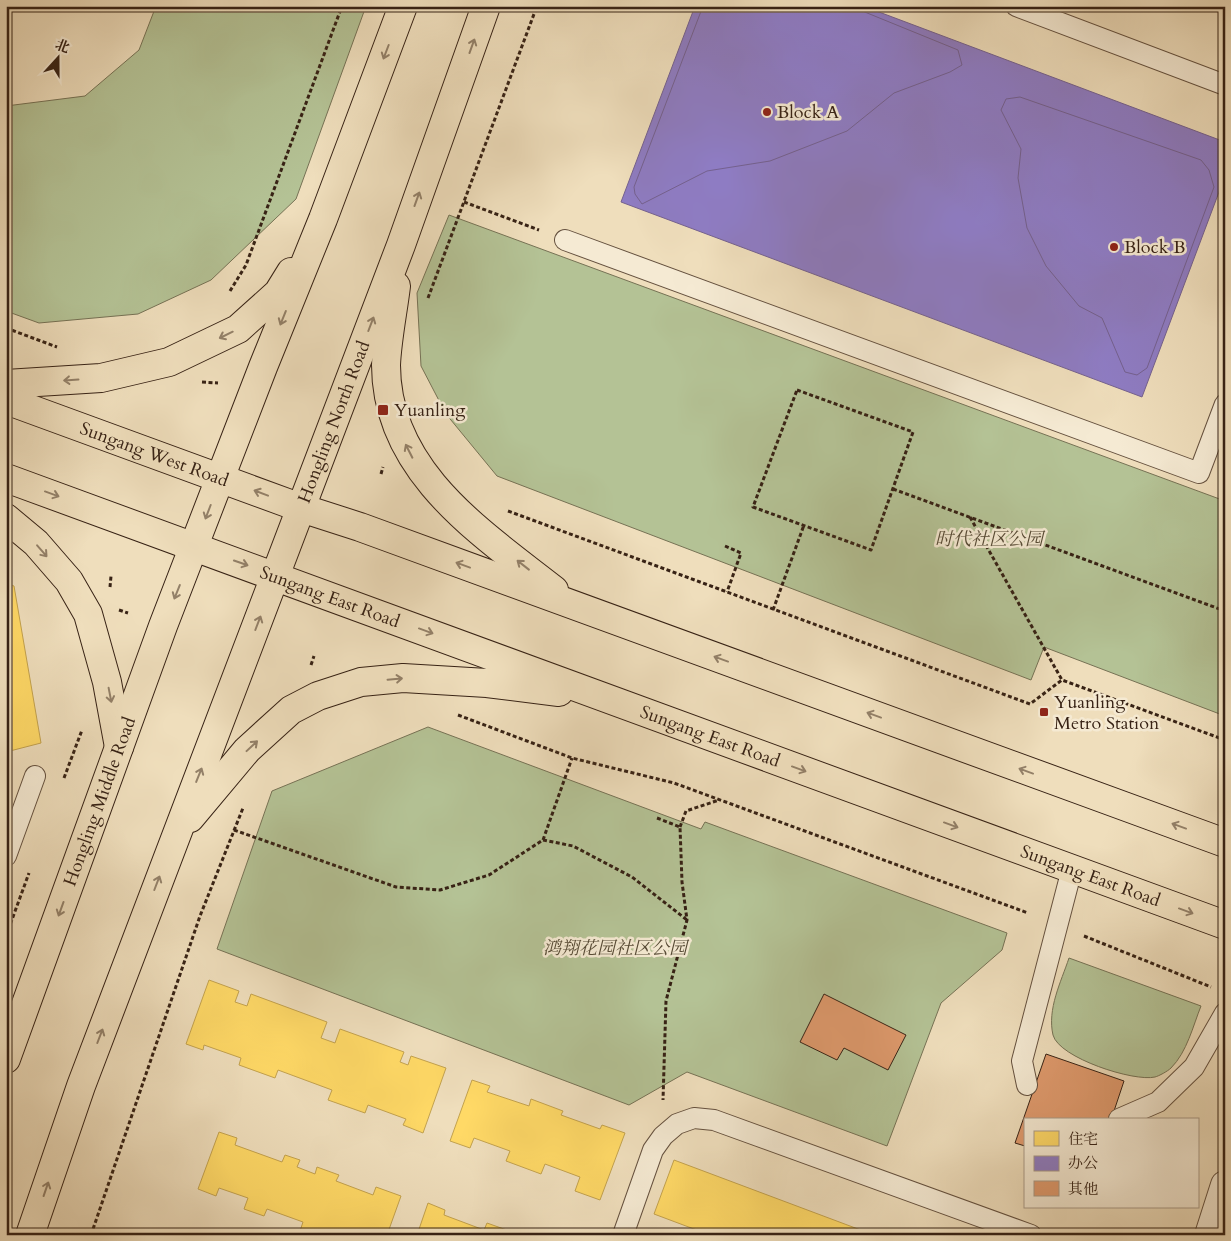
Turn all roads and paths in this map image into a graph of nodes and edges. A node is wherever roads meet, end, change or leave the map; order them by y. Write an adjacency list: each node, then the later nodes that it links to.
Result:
1 (342, 6): 11 (path)
2 (403, 6): 8 (main road, one-way to 8)
3 (486, 6): 10 (main road, Hongling North Road, one-way to 3)
4 (538, 6): 7 (path)
5 (1016, 6): 6 (lane)
6 (1225, 85)
7 (464, 202): 9 (path); 12 (path)
8 (323, 219): 13 (main road, one-way to 13); 18 (main road, one-way to 18)
9 (565, 240): 16 (lane)
10 (401, 245): 20 (main road, Hongling North Road, one-way to 10); 29 (main road, one-way to 10)
11 (228, 294)
12 (428, 301)
13 (6, 384)
14 (6, 400): 18 (main road, Sungang West Road)
15 (1225, 404): 16 (lane)
16 (1221, 426)
17 (6, 478): 26 (main road, one-way to 26)
18 (221, 478): 20 (main road, Sungang West Road, one-way to 18); 26 (main road, one-way to 26)
19 (893, 489): 22 (path); 24 (path); 24 (path)
20 (301, 508): 27 (main road, Hongling North Road); 29 (main road, one-way to 20)
21 (500, 508): 28 (path)
22 (970, 517): 31 (path); 32 (path)
23 (6, 518): 36 (main road, one-way to 36)
24 (804, 525): 30 (path)
25 (725, 546): 28 (path)
26 (195, 547): 27 (main road, Sungang East Road, one-way to 27); 36 (main road, Hongling Middle Road, one-way to 36)
27 (276, 575): 33 (main road, Sungang East Road, one-way to 33); 44 (main road, Hongling North Road, one-way to 27)
28 (727, 592): 30 (path)
29 (575, 606): 46 (main road, one-way to 29)
30 (773, 610): 32 (path)
31 (1225, 611)
32 (1062, 680): 35 (path)
33 (605, 698): 44 (main road, one-way to 33); 48 (main road, Sungang East Road, one-way to 48)
34 (454, 714): 37 (path)
35 (1225, 740)
36 (120, 748): 55 (main road, Hongling Middle Road, one-way to 55)
37 (572, 758): 39 (path); 45 (path)
38 (35, 776): 47 (lane)
39 (720, 800): 42 (path); 49 (path)
40 (243, 807): 43 (path)
41 (657, 818): 42 (path)
42 (680, 827): 50 (path)
43 (234, 830): 45 (path); 61 (path)
44 (175, 836): 60 (main road, one-way to 44)
45 (543, 840): 50 (path)
46 (1225, 843)
47 (6, 856)
48 (1072, 869): 51 (main road, Sungang East Road, one-way to 51); 56 (lane)
49 (1028, 913)
50 (688, 920): 58 (path)
51 (1225, 925)
52 (1084, 936): 53 (path)
53 (1212, 987)
54 (1225, 1013): 57 (lane)
55 (6, 1058)
56 (1027, 1085)
57 (1121, 1118)
58 (663, 1136): 62 (lane); 63 (lane)
59 (1224, 1189): 64 (street)
60 (30, 1235)
61 (90, 1235)
62 (624, 1235)
63 (1031, 1235)
64 (1208, 1235)

